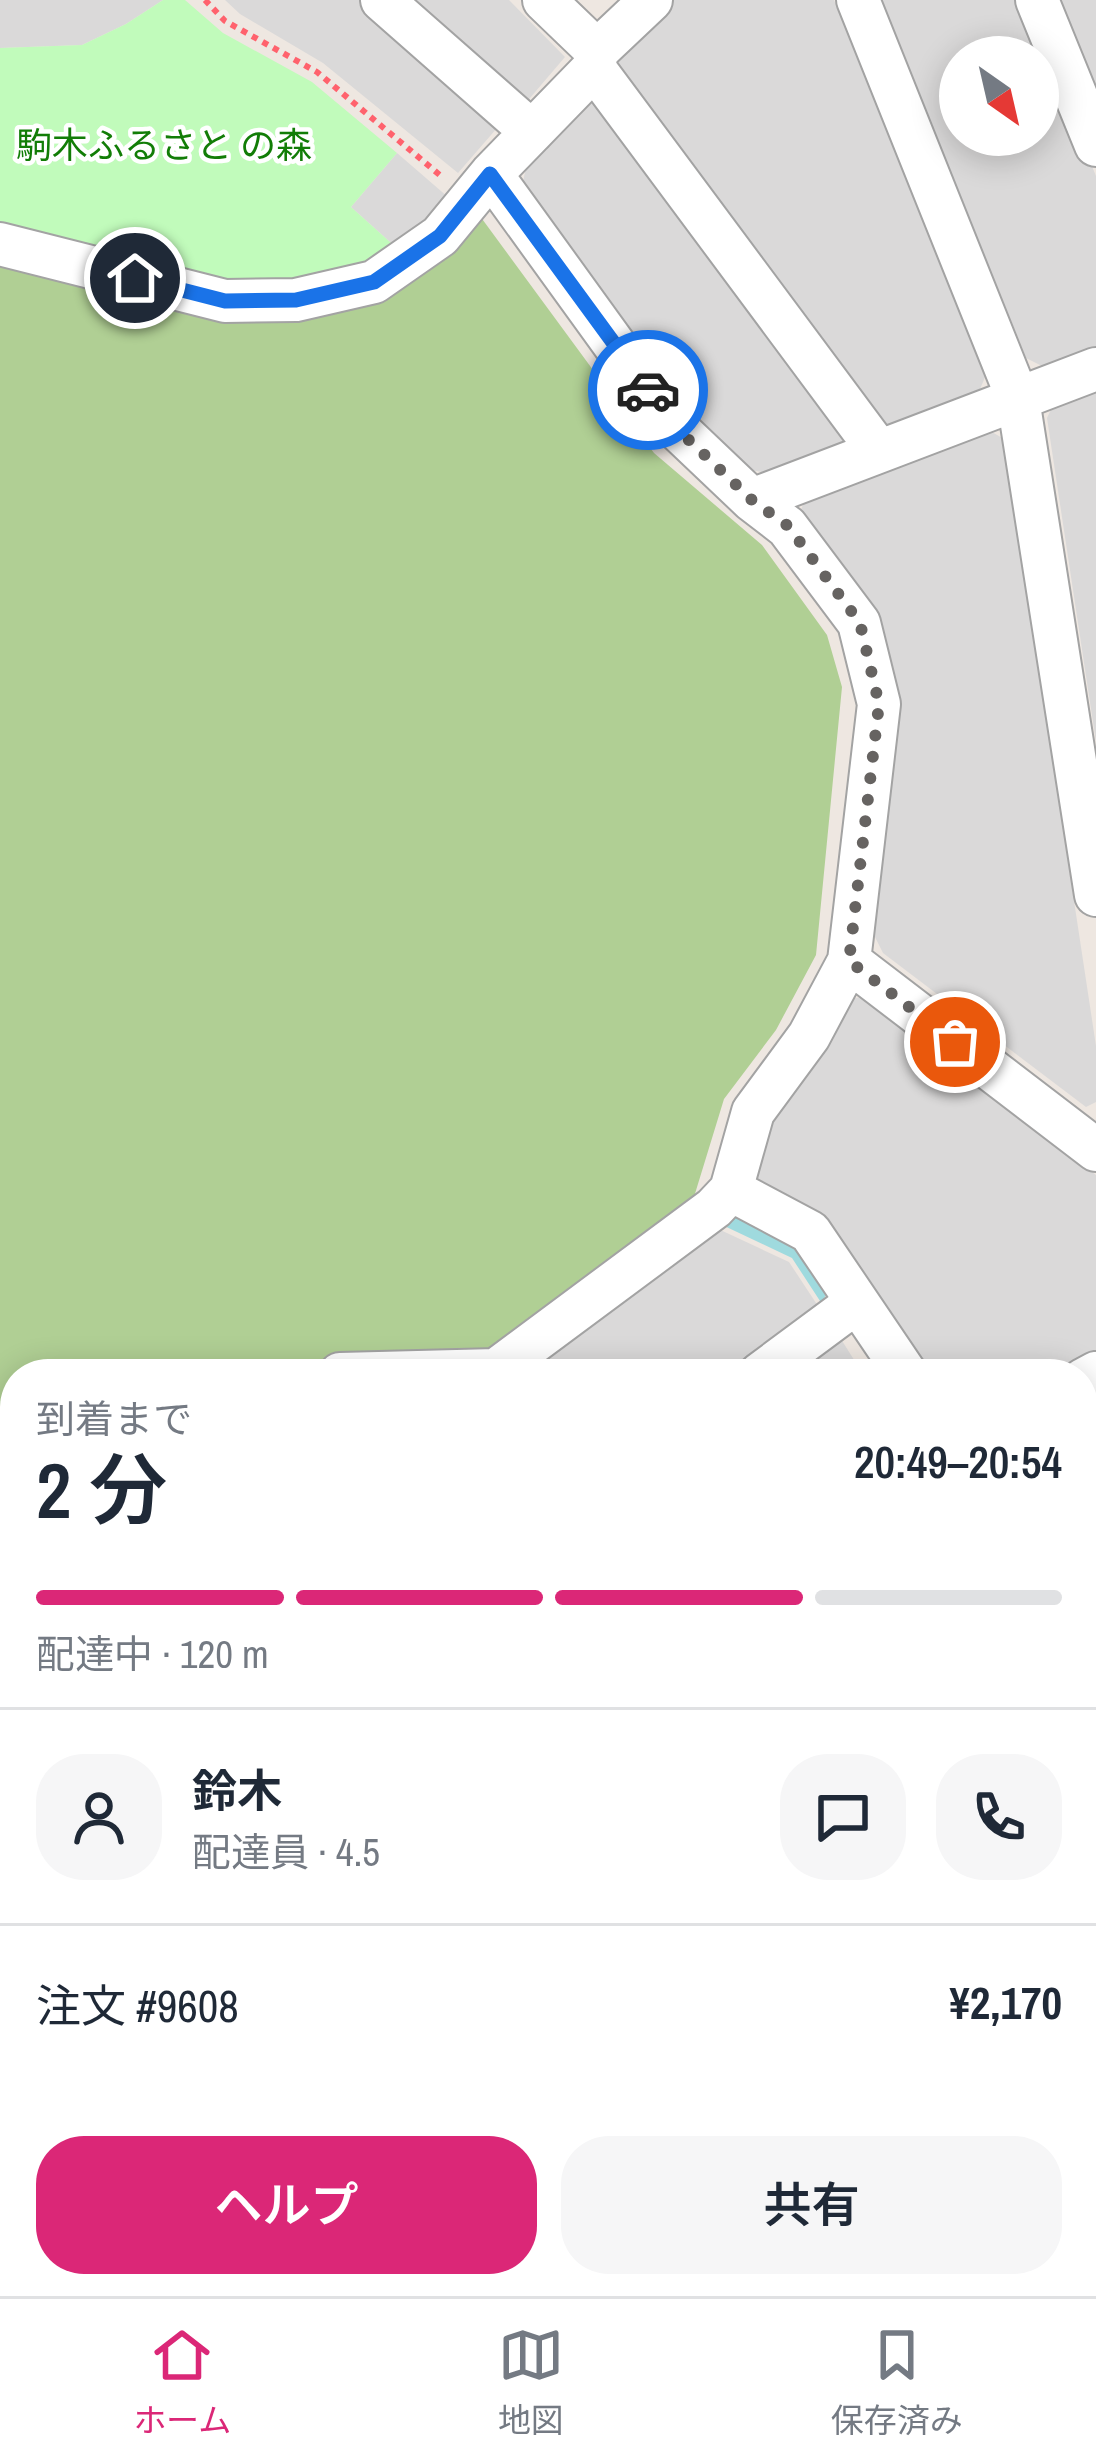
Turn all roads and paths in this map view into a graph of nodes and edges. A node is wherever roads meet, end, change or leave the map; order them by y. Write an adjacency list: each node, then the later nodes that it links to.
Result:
1 (205, 0): 10 (path)
2 (382, 0): 8 (street)
3 (544, 0): 7 (street)
4 (651, 0): 7 (street)
5 (858, 0): 13 (street)
6 (1037, 0): 9 (street)
7 (595, 60): 8 (street); 14 (street)
8 (532, 132): 10 (street)
9 (1096, 145)
10 (471, 179): 11 (street); 15 (street)
11 (0, 244)
12 (1096, 369): 13 (street)
13 (1018, 399): 14 (street); 16 (street)
14 (878, 450): 15 (street)
15 (752, 500): 17 (street)
16 (1096, 895)
17 (849, 961): 18 (street); 19 (street)
18 (1096, 1150)
19 (731, 1190): 20 (street); 21 (street)
20 (857, 1302): 22 (street); 23 (street)
21 (511, 1359)
22 (780, 1359)
23 (896, 1359)

